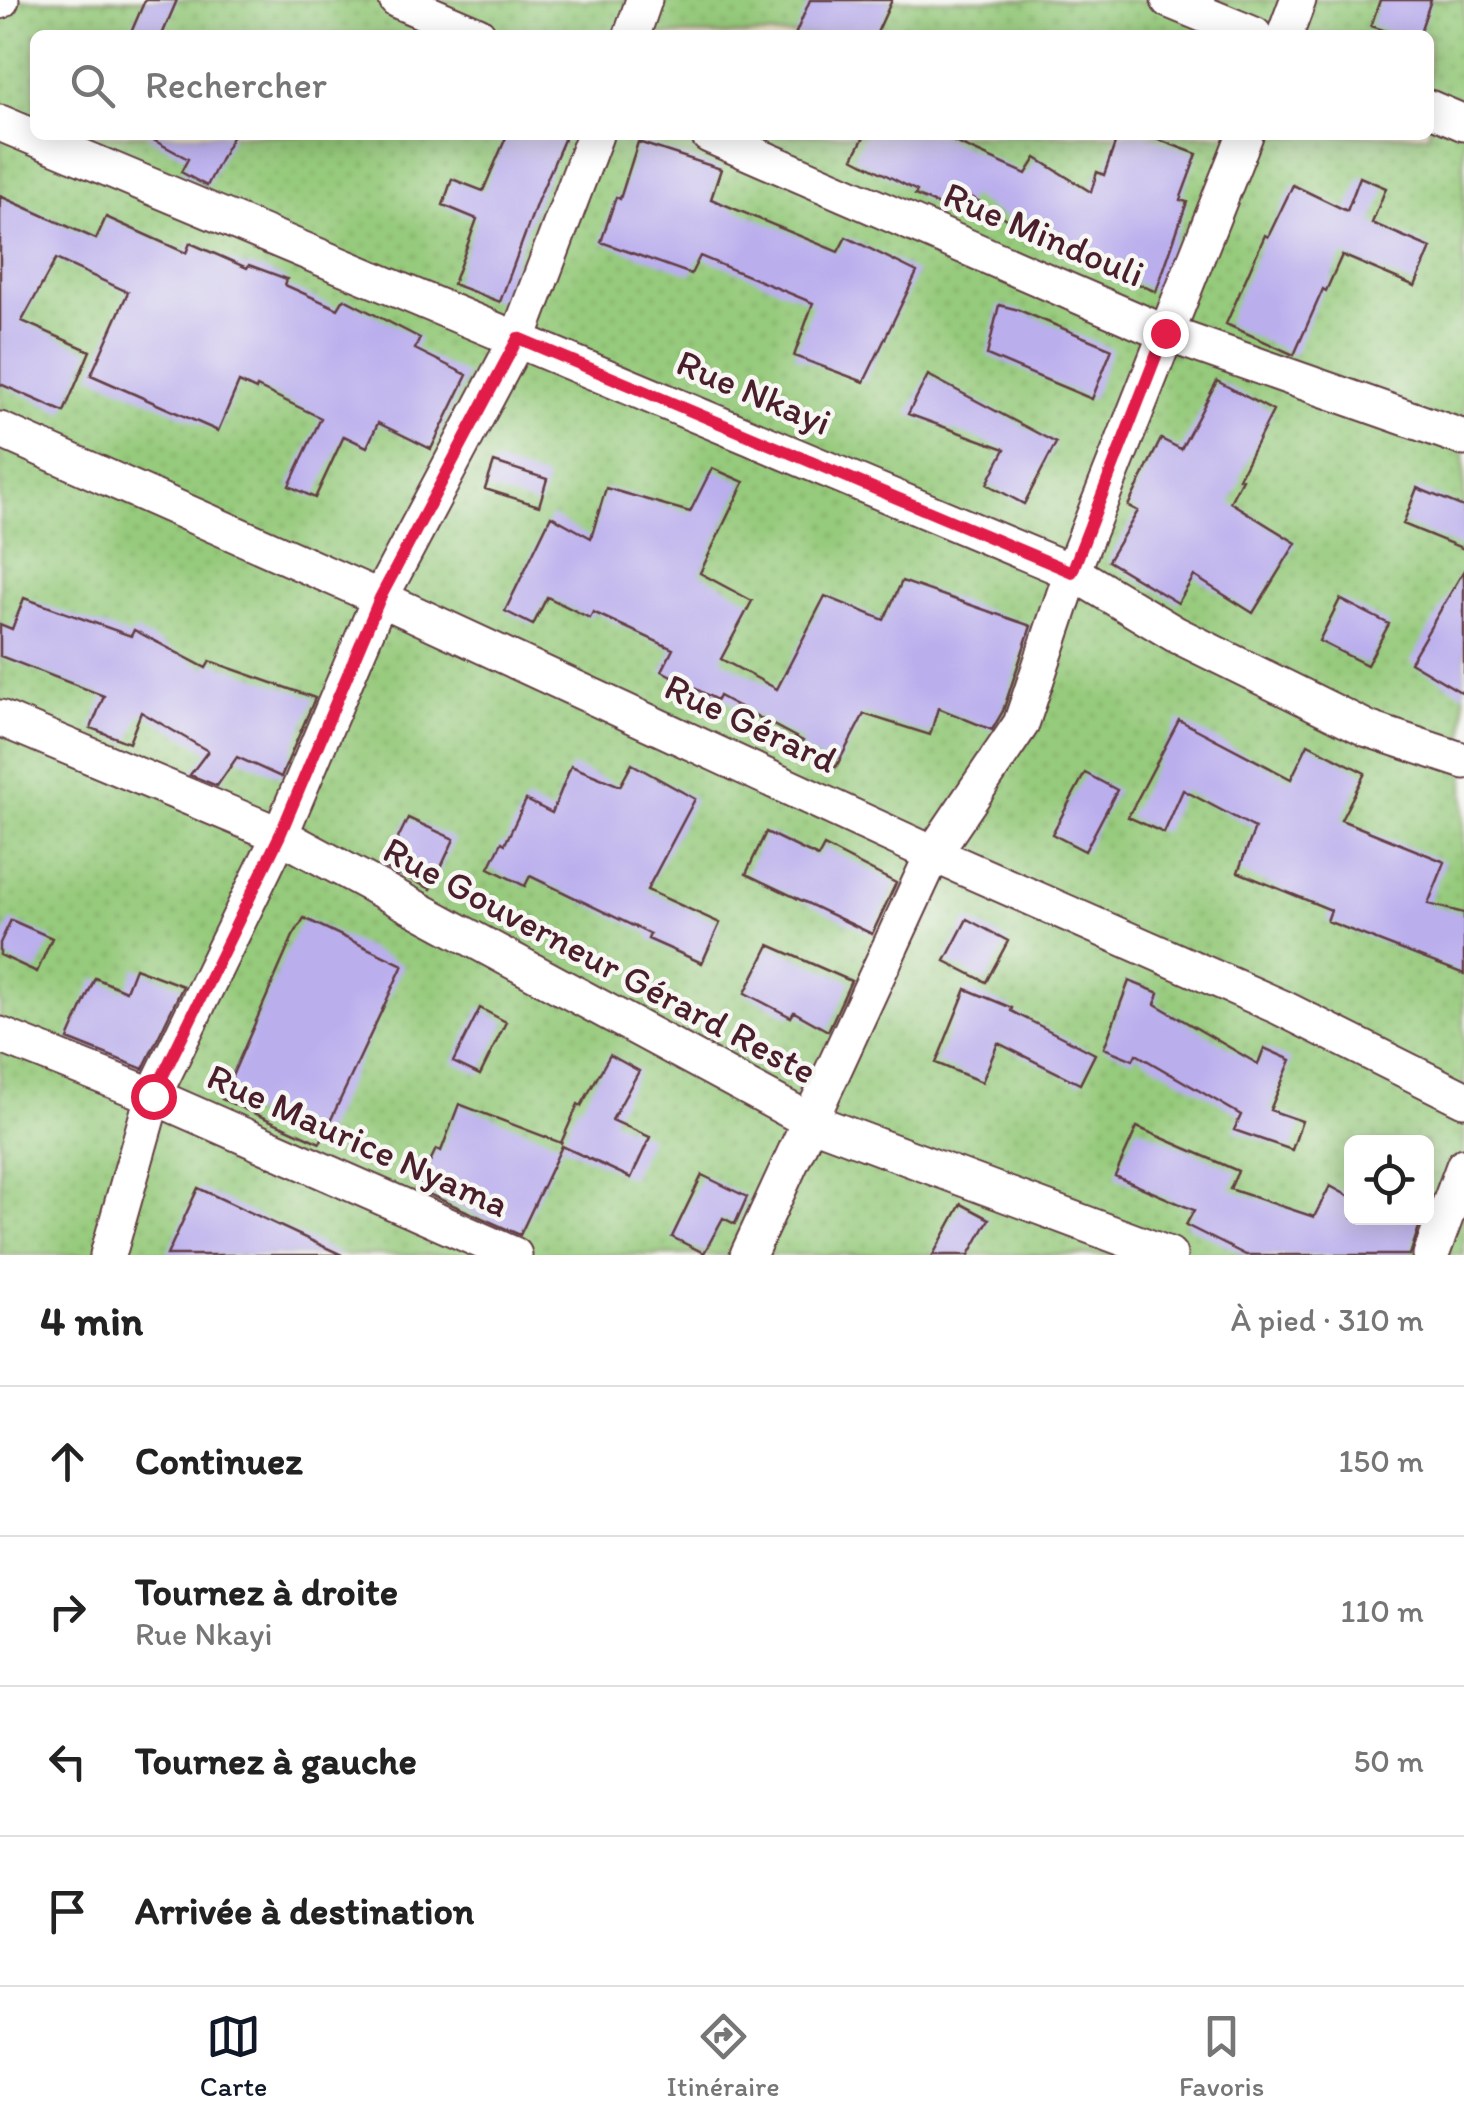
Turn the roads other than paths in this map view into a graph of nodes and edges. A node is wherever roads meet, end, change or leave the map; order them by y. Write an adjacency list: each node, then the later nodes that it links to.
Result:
1 (397, 0): 5 (street)
2 (644, 0): 6 (street)
3 (1169, 0): 7 (street)
4 (1298, 0): 8 (street)
5 (466, 30)
6 (634, 30)
7 (1242, 30)
8 (1288, 30)
9 (1434, 110): 11 (street)
10 (0, 123): 12 (street, Rue Nkayi)
11 (1464, 123)
12 (30, 135)
13 (41, 140): 18 (street, Rue Nkayi)
14 (594, 140): 18 (street)
15 (721, 140): 17 (street, Rue Mindouli)
16 (1243, 140): 17 (street)
17 (1165, 333): 20 (street, Rue Mindouli); 21 (street)
18 (518, 338): 21 (street, Rue Nkayi); 22 (street)
19 (0, 430): 22 (street, Rue Gérard)
20 (1464, 438)
21 (1072, 572): 24 (street, Rue Nkayi); 26 (street)
22 (380, 598): 25 (street); 26 (street, Rue Gérard)
23 (0, 718): 25 (street, Rue Gouverneur Gérard Reste)
24 (1464, 761)
25 (280, 835): 28 (street); 30 (street, Rue Gouverneur Gérard Reste)
26 (932, 854): 29 (street, Rue Gérard); 30 (street)
27 (0, 1035): 28 (street, Rue Maurice Nyama)
28 (153, 1096): 32 (street); 33 (street, Rue Maurice Nyama)
29 (1464, 1099)
30 (810, 1121): 34 (street); 35 (street, Rue Gouverneur Gérard Reste)
31 (1464, 1166): 36 (street)
32 (108, 1255)
33 (514, 1255)
34 (748, 1255)
35 (1169, 1255)
36 (1430, 1255)

